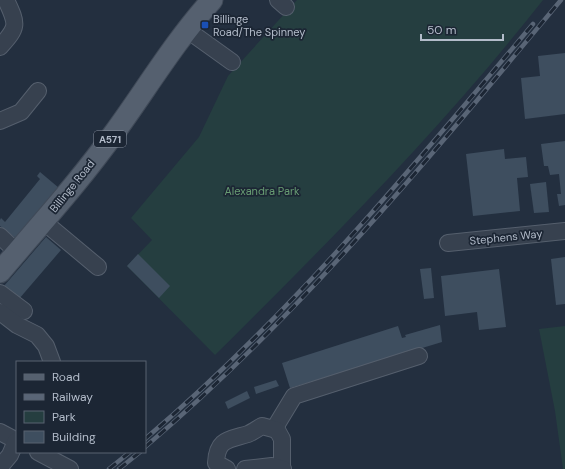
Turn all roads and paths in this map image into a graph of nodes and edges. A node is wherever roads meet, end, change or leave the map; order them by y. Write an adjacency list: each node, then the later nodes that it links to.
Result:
1 (6, 0): 4 (street)
2 (212, 0): 3 (main road, Billinge Road / A571)
3 (186, 29): 5 (street); 8 (main road, Billinge Road / A571)
4 (0, 47)
5 (232, 62)
6 (38, 91): 7 (street)
7 (0, 121)
8 (44, 222): 12 (main road, Billinge Road / A571); 13 (street)
9 (565, 231): 11 (street, Stephens Way)
10 (0, 236): 12 (street)
11 (448, 243)
12 (17, 252): 14 (main road, Billinge Road / A571)
13 (98, 267)
14 (0, 272)
15 (0, 293): 16 (street)
16 (24, 311)
17 (0, 312): 19 (street)
18 (419, 356): 20 (street)
19 (52, 361)
20 (274, 429): 26 (street); 27 (street)
21 (0, 432): 22 (street)
22 (16, 440)
23 (16, 443): 25 (street)
24 (40, 453): 28 (street)
25 (0, 467)
26 (222, 468)
27 (283, 468): 29 (street)
28 (70, 469)
29 (245, 469)

